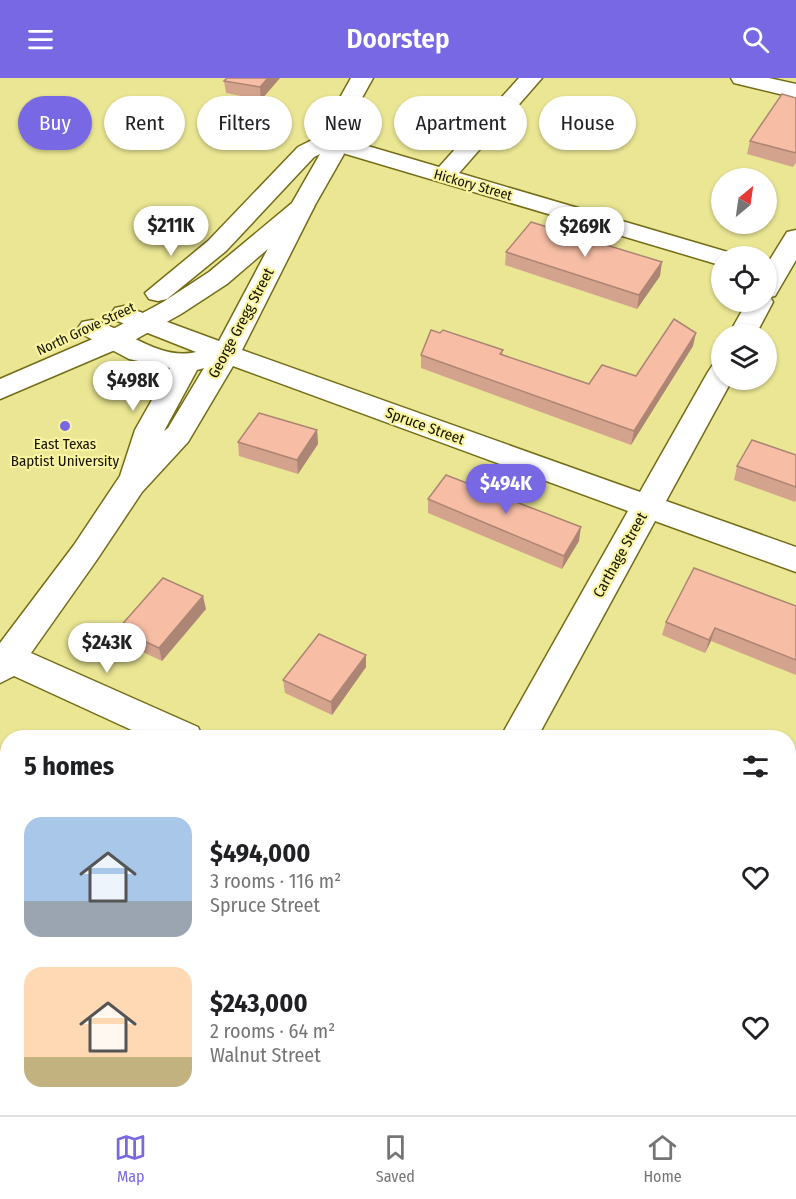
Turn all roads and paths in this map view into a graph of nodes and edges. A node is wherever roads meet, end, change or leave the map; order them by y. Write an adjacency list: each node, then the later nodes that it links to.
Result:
1 (362, 78): 5 (street, George Gregg Street)
2 (531, 78): 9 (street)
3 (742, 78): 4 (street)
4 (796, 91)
5 (352, 96)
6 (310, 150): 14 (street, North Grove Street)
7 (330, 150): 10 (street, George Gregg Street)
8 (357, 150): 9 (street, Hickory Street)
9 (443, 176): 12 (street, Hickory Street)
10 (302, 207): 14 (street, North Grove Street); 16 (street, George Gregg Street)
11 (796, 237): 13 (street)
12 (711, 255)
13 (777, 277)
14 (134, 318): 15 (street, North Grove Street); 16 (street, Spruce Street)
15 (102, 334): 17 (street); 18 (street, North Grove Street); 19 (street, North Grove Street)
16 (226, 354): 17 (street); 21 (street, George Gregg Street); 22 (street, Spruce Street)
17 (187, 363): 21 (street)
18 (0, 366)
19 (0, 390)
20 (712, 390): 22 (street, Carthage Street)
21 (131, 484): 24 (street, George Gregg Street)
22 (647, 506): 23 (street, Spruce Street); 26 (street, Carthage Street)
23 (796, 560)
24 (4, 663): 25 (street)
25 (166, 730)
26 (522, 730)

